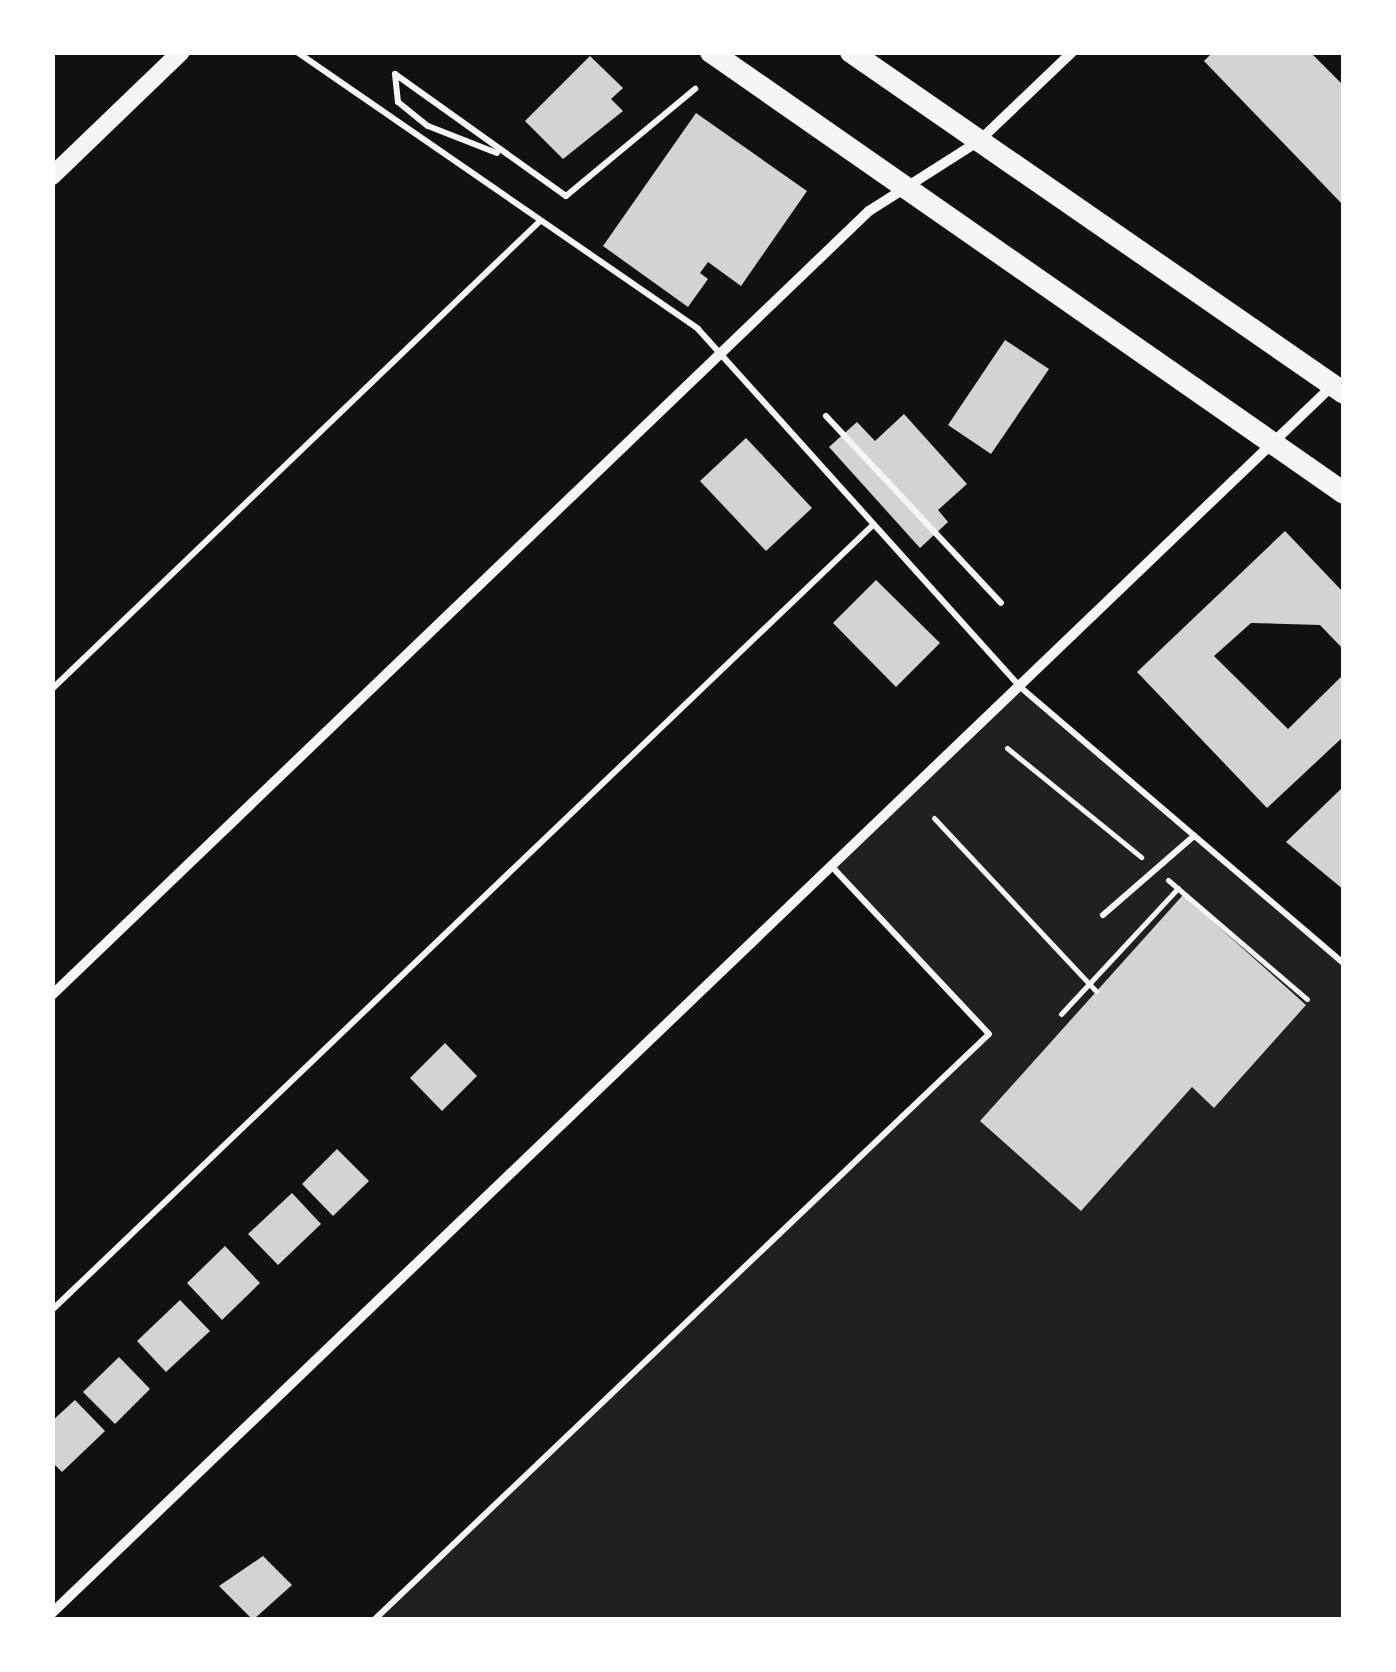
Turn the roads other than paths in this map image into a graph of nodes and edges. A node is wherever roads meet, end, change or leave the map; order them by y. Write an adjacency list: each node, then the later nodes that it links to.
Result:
1 (181, 52): 9 (street)
2 (297, 52): 11 (lane)
3 (711, 52): 10 (highway)
4 (851, 52): 7 (highway)
5 (1072, 52): 7 (street)
6 (695, 89): 8 (lane)
7 (979, 141): 10 (street); 13 (highway)
8 (498, 153): 8 (lane)
9 (52, 176)
10 (900, 184): 12 (street); 15 (highway)
11 (539, 222): 12 (lane); 20 (lane)
12 (720, 354): 17 (lane); 25 (street)
13 (1338, 389): 15 (street)
14 (826, 416): 18 (lane)
15 (1274, 444): 16 (highway); 19 (street)
16 (1344, 493)
17 (873, 525): 19 (lane); 26 (lane)
18 (1001, 603)
19 (1019, 686): 21 (lane); 22 (street)
20 (52, 688)
21 (1194, 836): 23 (lane); 24 (lane)
22 (831, 866): 27 (street); 28 (lane)
23 (1104, 915)
24 (1344, 964)
25 (52, 995)
26 (52, 1310)
27 (52, 1612)
28 (374, 1620)

